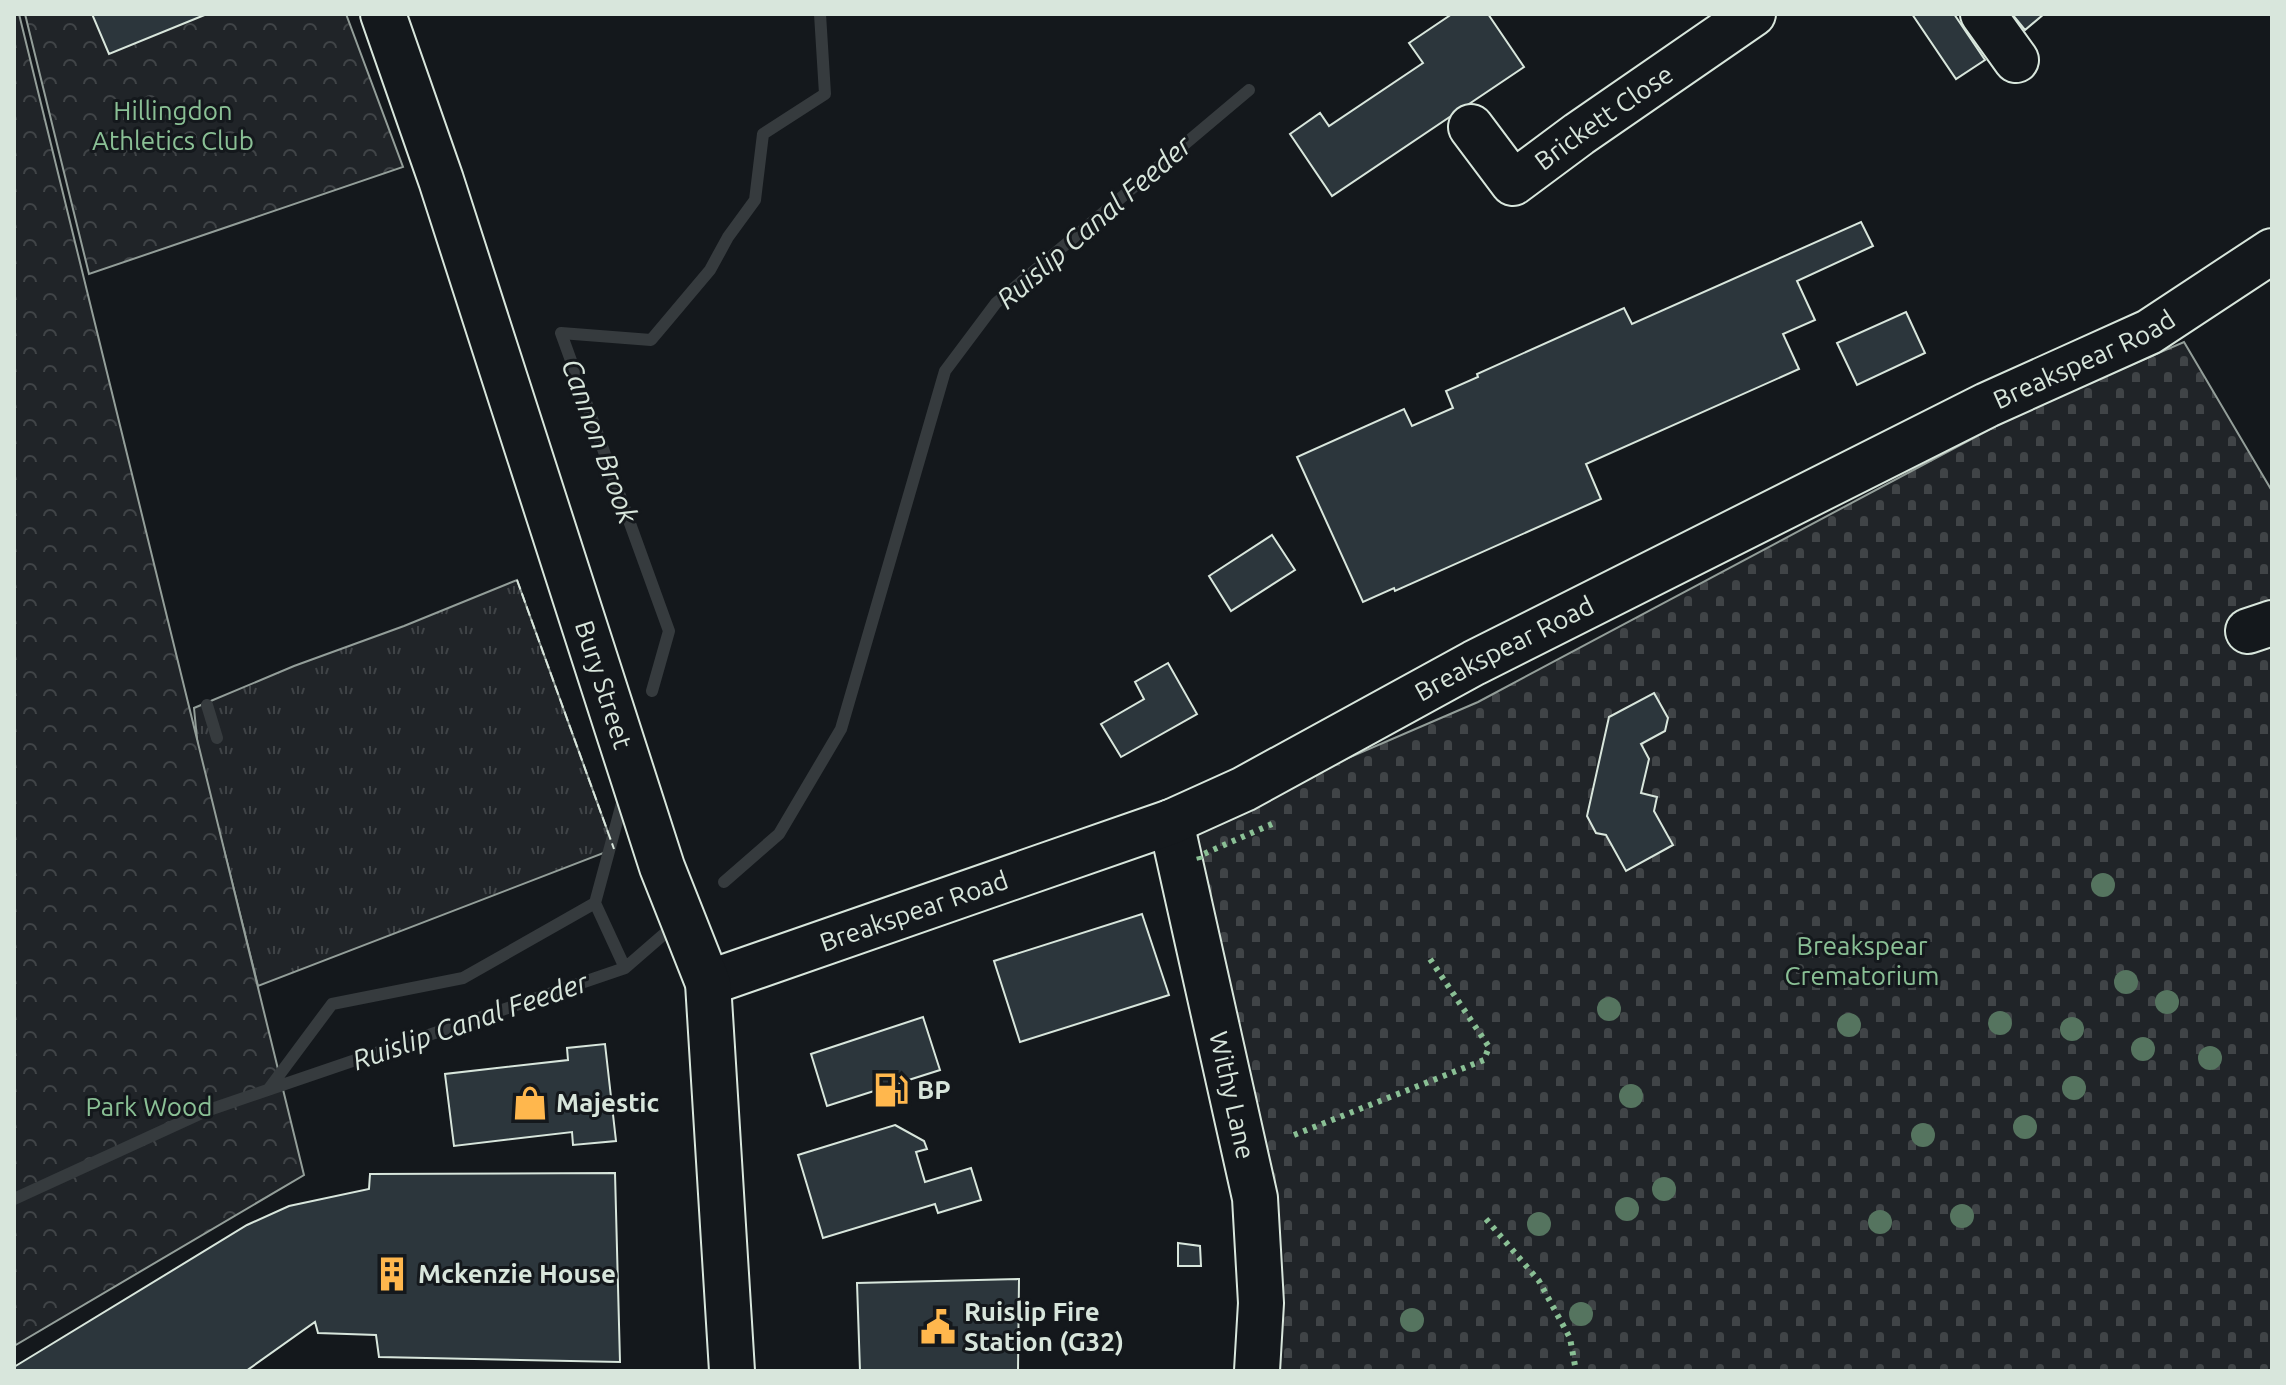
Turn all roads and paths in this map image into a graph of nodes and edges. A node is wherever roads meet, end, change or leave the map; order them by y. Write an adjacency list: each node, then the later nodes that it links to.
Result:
1 (383, 14): 8 (street, Bury Street)
2 (1753, 14): 5 (street, Brickett Close)
3 (1983, 14): 4 (street)
4 (2016, 60)
5 (1471, 127)
6 (2271, 253): 7 (street, Breakspear Road)
7 (1171, 822): 8 (street, Breakspear Road); 10 (street, Withy Lane)
8 (708, 983): 9 (street, Bury Street)
9 (732, 1371)
10 (1257, 1371)

